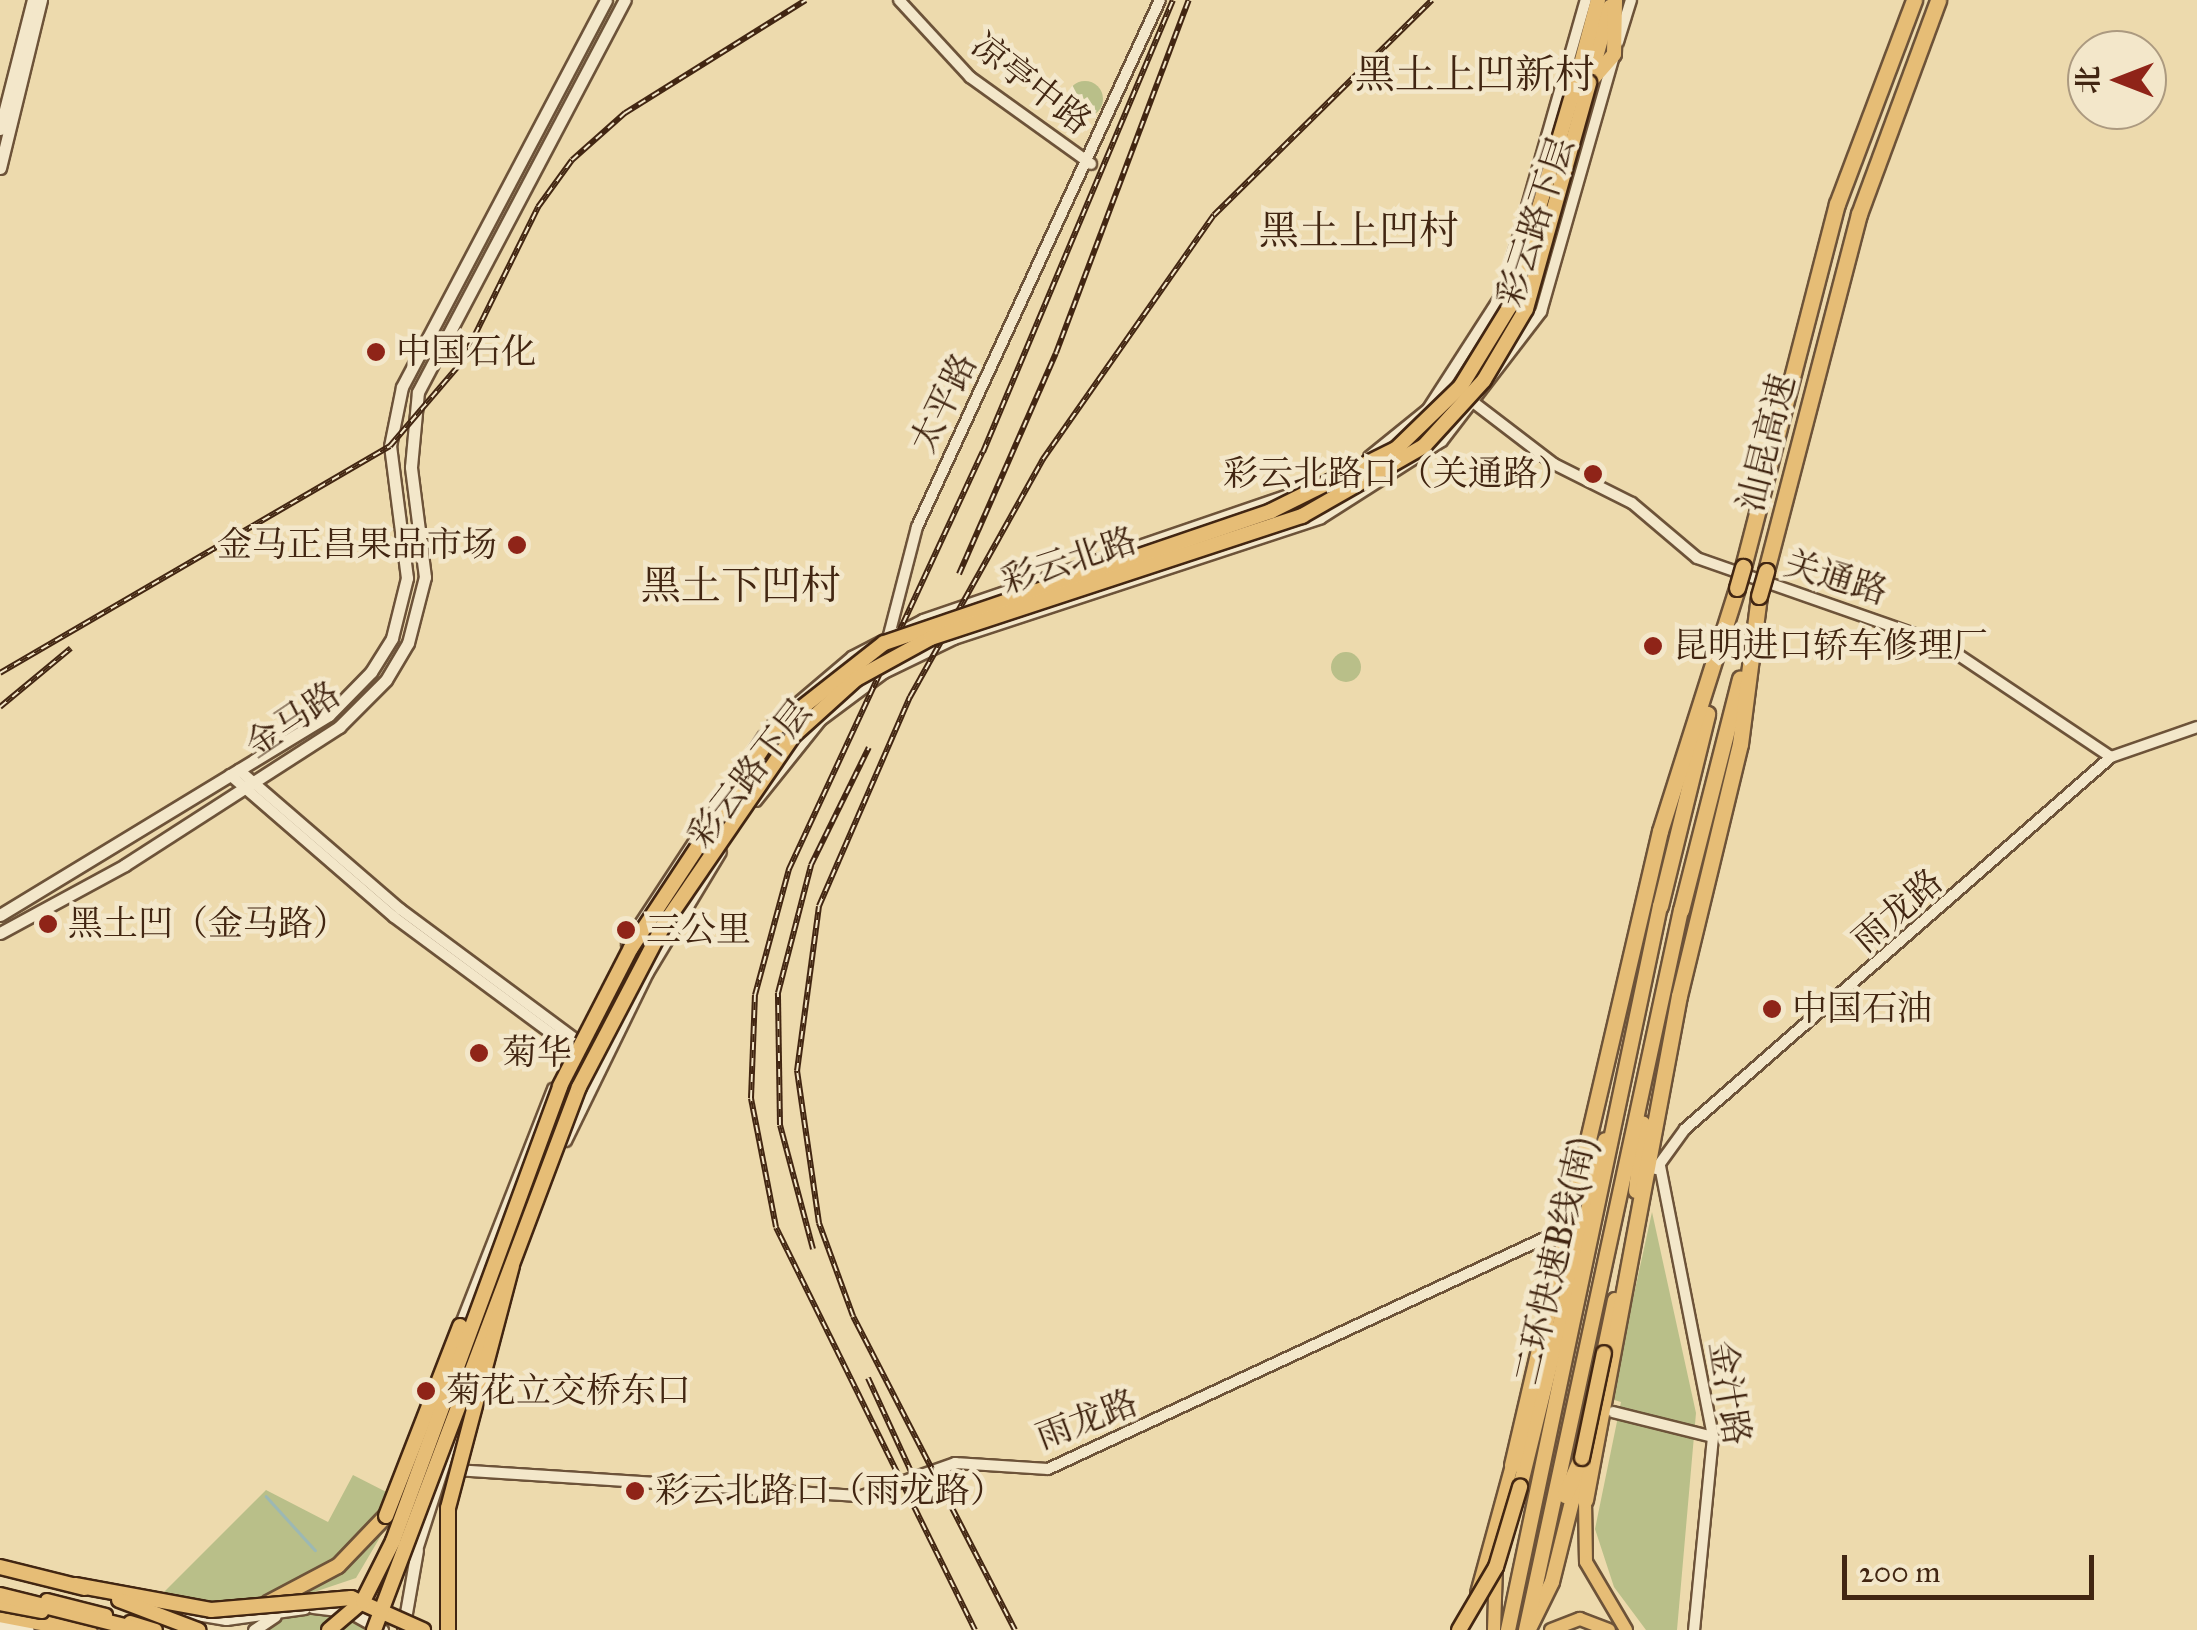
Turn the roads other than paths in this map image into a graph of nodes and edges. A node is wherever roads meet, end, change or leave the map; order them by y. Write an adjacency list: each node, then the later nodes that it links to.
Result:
1 (33, 0): 14 (main road)
2 (41, 0): 16 (main road)
3 (606, 0): 25 (main road, 金马路)
4 (625, 0): 26 (main road, 金马路)
5 (899, 0): 15 (street, 凉亭中路)
6 (1160, 0): 15 (street, 太平路)
7 (1630, 0): 12 (street, 彩云路下层)
8 (1914, 0): 19 (highway, 汕昆高速, bridge)
9 (1938, 0): 20 (highway, 汕昆高速, bridge)
10 (1601, 1): 11 (highway); 12 (highway); 13 (highway, 彩云北路)
11 (1574, 46): 13 (highway); 17 (street, 彩云路下层)
12 (1614, 54): 13 (highway); 18 (street, 彩云路下层)
13 (1583, 81): 36 (highway, 彩云北路, bridge); 37 (highway, 彩云北路, bridge)
14 (0, 129)
15 (1090, 164): 21 (street, 太平路)
16 (0, 168)
17 (1450, 382): 18 (street, 关通路); 21 (street, 彩云路下层)
18 (1477, 405): 22 (street, 彩云路下层); 24 (street, 关通路)
19 (1737, 588): 27 (highway, 汕昆高速); 43 (highway)
20 (1759, 596): 28 (highway, 汕昆高速); 39 (highway)
21 (892, 634): 22 (street, 太平路); 33 (street, 彩云路下层)
22 (878, 677): 34 (street, 彩云路下层)
23 (2197, 727): 24 (street, 雨龙路)
24 (2111, 758): 35 (street, 雨龙路)
25 (234, 773): 26 (street); 29 (main road, 金马路)
26 (244, 786): 30 (main road, 金马路); 33 (street)
27 (1660, 906): 32 (highway, 二环快速B线(南))
28 (1681, 910): 31 (highway)
29 (0, 916)
30 (0, 932)
31 (1661, 995): 39 (highway); 71 (highway)
32 (1634, 1018): 68 (highway, bridge); 70 (highway, 二环快速B线(南))
33 (575, 1045): 34 (street); 42 (street, 彩云路下层)
34 (601, 1064): 44 (street, 彩云路下层)
35 (1658, 1168): 41 (street, 金汁路)
36 (512, 1200): 52 (highway, bridge); 62 (highway, bridge)
37 (528, 1208): 63 (highway, bridge); 67 (highway, bridge)
38 (1562, 1230): 44 (street, 雨龙路)
39 (1609, 1355): 45 (highway); 46 (highway); 71 (highway, bridge)
40 (1613, 1412): 41 (street)
41 (1713, 1437): 75 (street, 金汁路)
42 (418, 1459): 44 (street, 雨龙路); 47 (street, 彩云路下层)
43 (1512, 1465): 68 (main road); 69 (main road)
44 (444, 1467): 48 (street, 彩云路下层)
45 (1564, 1495): 71 (main road)
46 (1585, 1500): 74 (main road)
47 (387, 1548): 53 (main road)
48 (417, 1550): 65 (main road)
49 (0, 1568): 50 (highway, bridge); 53 (main road)
50 (76, 1585): 52 (highway, bridge); 60 (highway, bridge)
51 (0, 1598): 55 (main road, bridge); 56 (highway, bridge); 58 (highway, bridge); 59 (main road, bridge)
52 (261, 1606): 66 (highway, bridge)
53 (294, 1609): 61 (main road); 64 (main road)
54 (11, 1620): 55 (main road)
55 (74, 1624): 57 (main road, bridge)
56 (89, 1630)
57 (114, 1630)
58 (140, 1630)
59 (156, 1630)
60 (198, 1630)
61 (254, 1630)
62 (328, 1630)
63 (374, 1630)
64 (382, 1630)
65 (403, 1630)
66 (423, 1630)
67 (448, 1630)
68 (1461, 1630)
69 (1494, 1630)
70 (1508, 1630)
71 (1528, 1630)
72 (1551, 1630): 73 (main road)
73 (1609, 1630)
74 (1626, 1630)
75 (1694, 1630)

